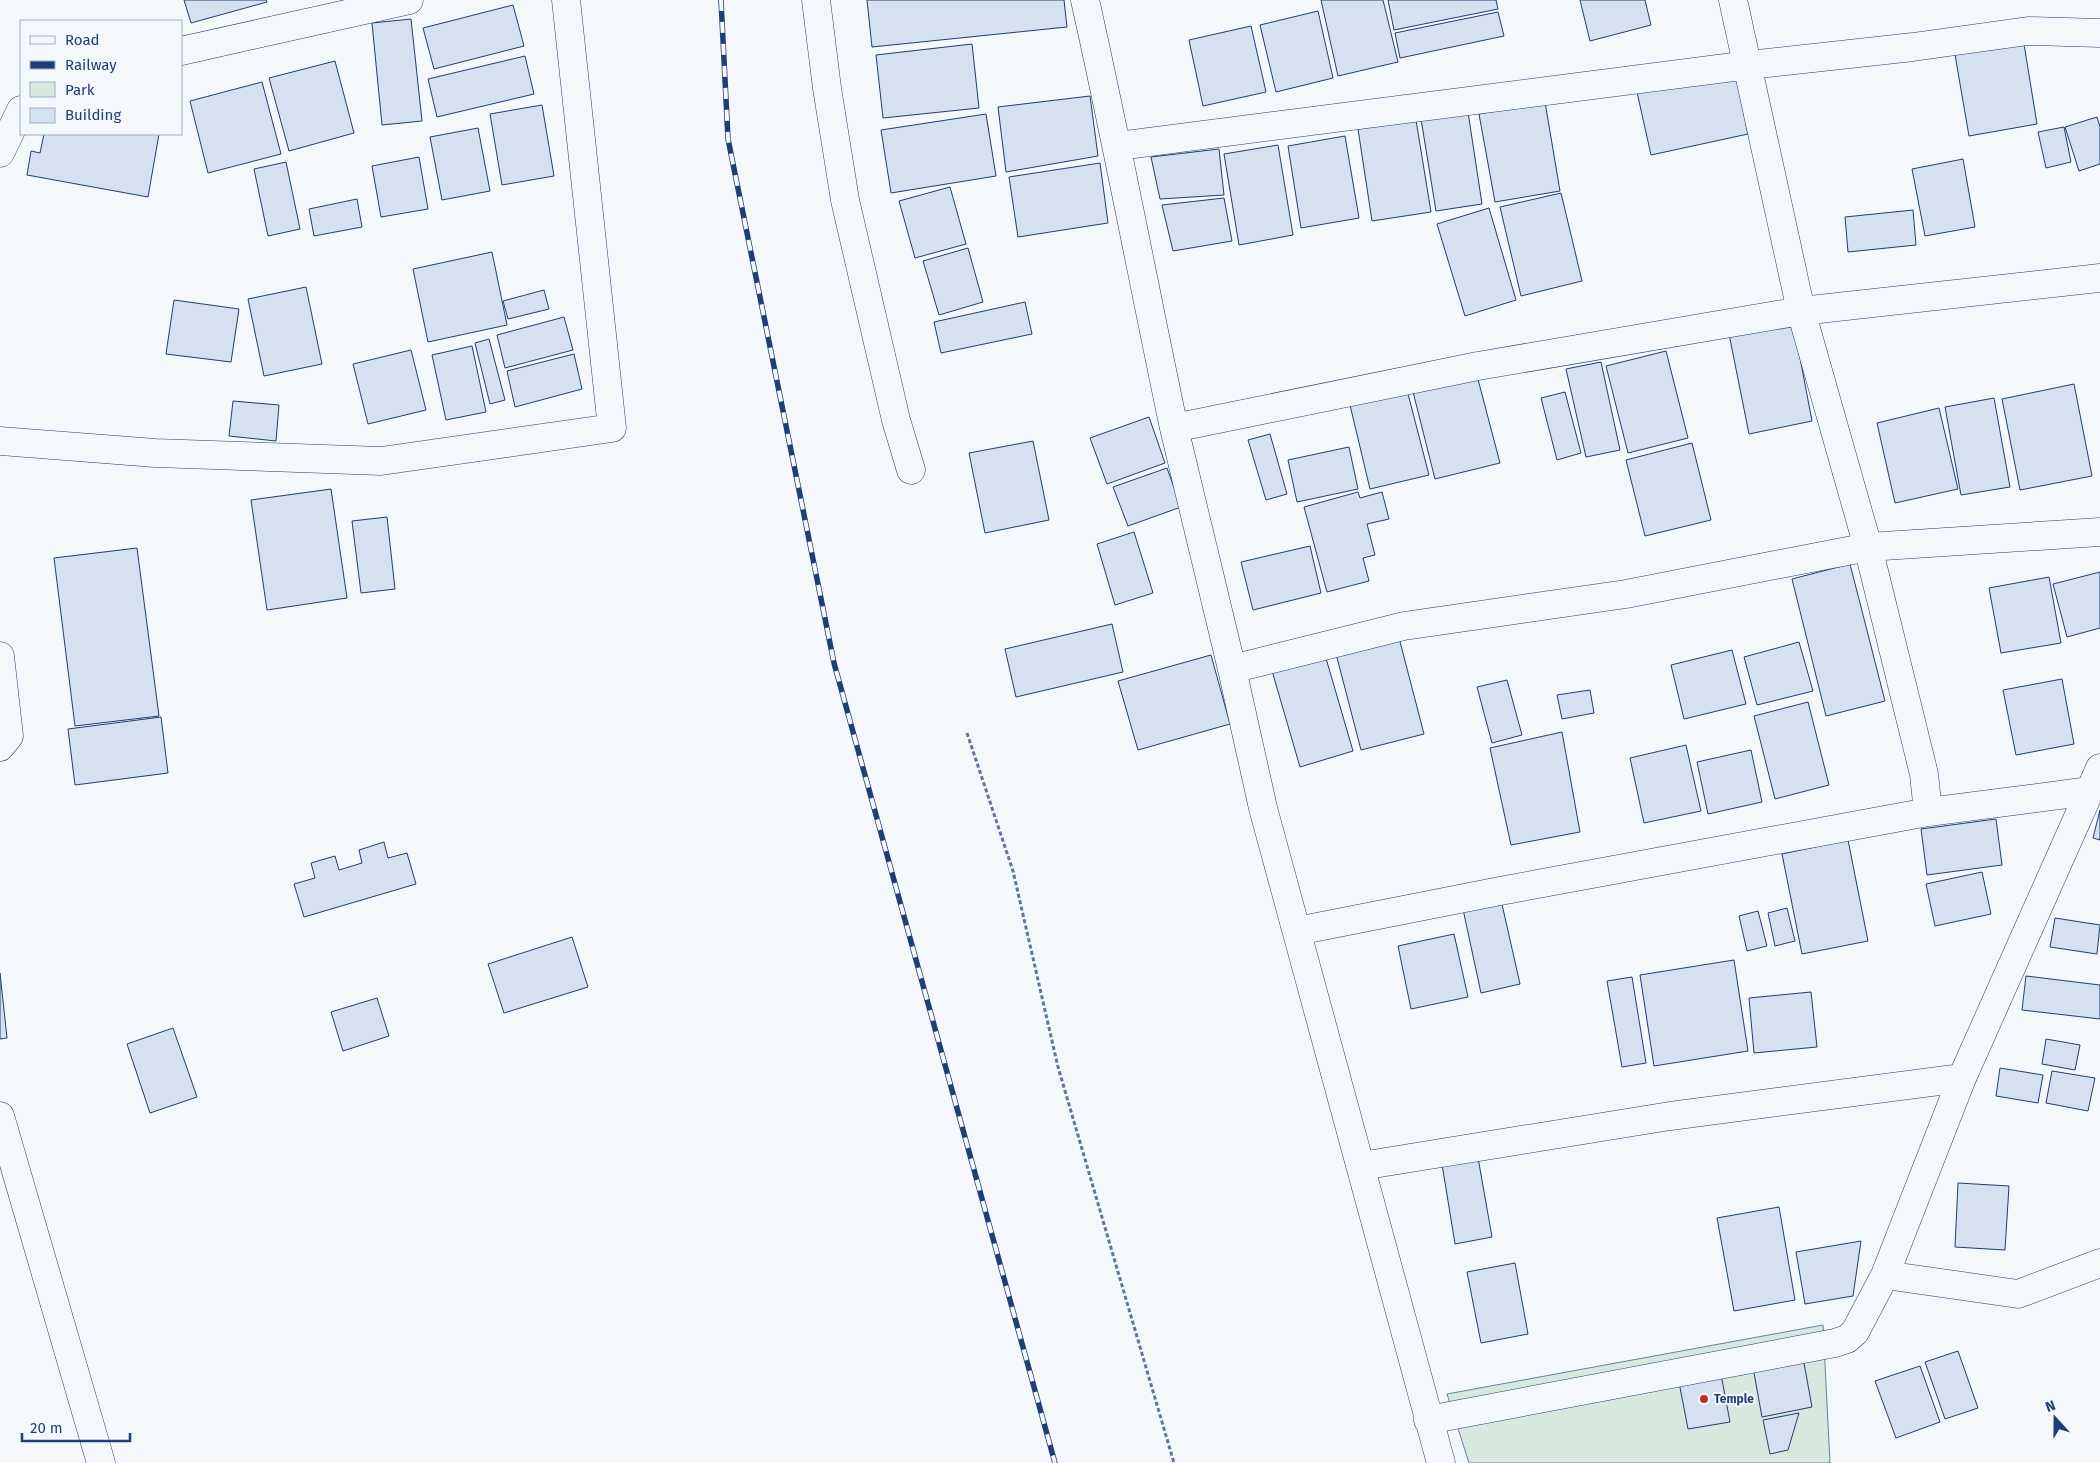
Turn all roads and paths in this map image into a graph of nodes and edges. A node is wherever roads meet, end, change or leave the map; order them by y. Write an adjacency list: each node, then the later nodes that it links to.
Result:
1 (409, 0): 7 (street)
2 (566, 0): 15 (street)
3 (816, 0): 16 (street)
4 (1085, 0): 10 (street)
5 (1733, 0): 8 (street)
6 (2100, 33): 8 (street)
7 (182, 51)
8 (1749, 65): 10 (street); 13 (street)
9 (20, 112): 11 (street)
10 (1118, 146): 14 (street)
11 (0, 153)
12 (2100, 278): 13 (street)
13 (1801, 310): 14 (street); 18 (street)
14 (1174, 428): 20 (street)
15 (0, 441)
16 (911, 470)
17 (2100, 532): 18 (street)
18 (1868, 547): 20 (street); 24 (street)
19 (0, 656): 22 (street)
20 (1232, 669): 25 (street)
21 (967, 732): 33 (path)
22 (0, 747)
23 (2095, 780): 24 (street); 26 (street)
24 (1928, 812): 25 (street)
25 (1297, 931): 28 (street)
26 (1962, 1078): 28 (street); 30 (street)
27 (0, 1116): 32 (street)
28 (1360, 1166): 31 (street)
29 (2100, 1263): 30 (street)
30 (1885, 1275): 31 (street)
31 (1428, 1420): 34 (street)
32 (101, 1463)
33 (1174, 1463)
34 (1441, 1463)

